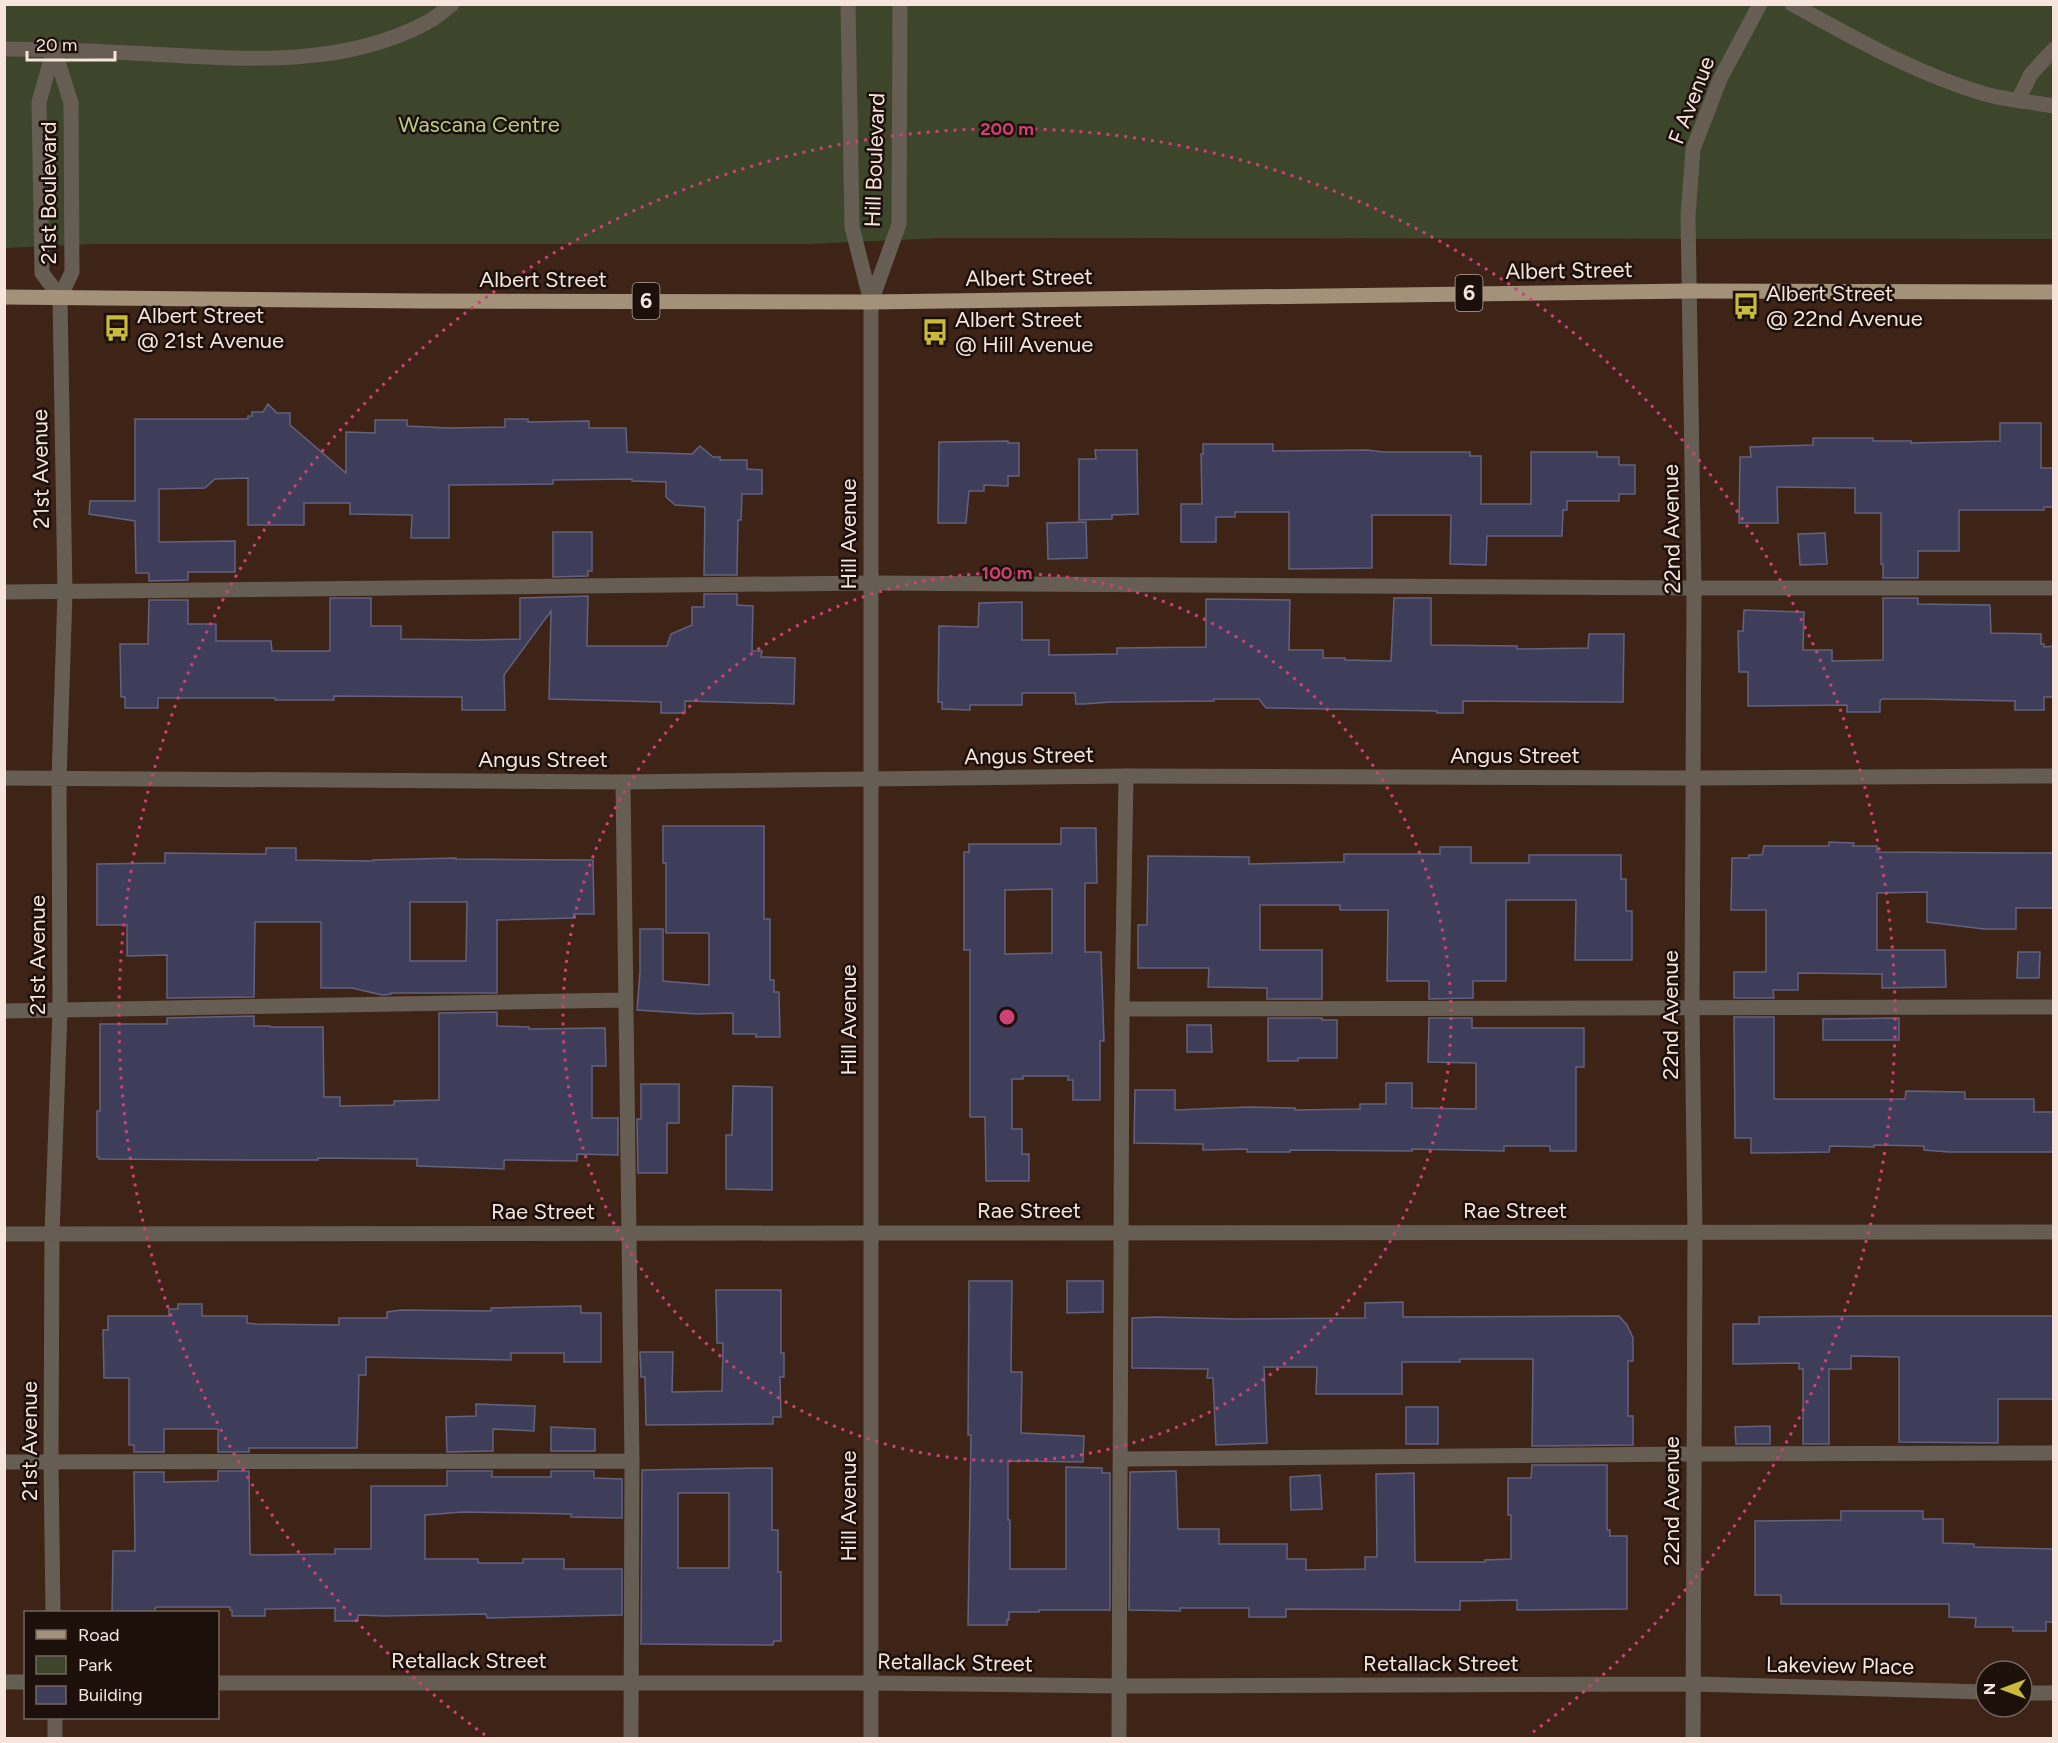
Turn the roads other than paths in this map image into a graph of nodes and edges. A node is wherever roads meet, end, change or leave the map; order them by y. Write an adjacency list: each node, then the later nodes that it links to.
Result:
1 (452, 4): 7 (street)
2 (848, 4): 15 (street, Hill Boulevard)
3 (900, 4): 15 (street, Hill Boulevard)
4 (1760, 4): 11 (street, F Avenue)
5 (1792, 4): 9 (street)
6 (4, 49): 7 (street)
7 (54, 49): 14 (street, 21st Boulevard); 14 (street, 21st Boulevard)
8 (2054, 50): 9 (street)
9 (2018, 100): 10 (street)
10 (2054, 106)
11 (1690, 291): 12 (main road, Albert Street / 6); 15 (main road, Albert Street / 6); 17 (street, 22nd Avenue)
12 (2054, 292)
13 (4, 297): 14 (main road, Albert Street / 6)
14 (60, 297): 15 (main road, Albert Street / 6); 20 (street, 21st Avenue)
15 (871, 302): 16 (street, Hill Avenue)
16 (871, 583): 17 (street); 20 (street); 26 (street, Hill Avenue)
17 (1694, 588): 18 (street); 24 (street, 22nd Avenue)
18 (2054, 588)
19 (4, 592): 20 (street)
20 (65, 593): 25 (street, 21st Avenue)
21 (1126, 776): 24 (street, Angus Street); 26 (street, Angus Street); 32 (street)
22 (2054, 776): 24 (street, Angus Street)
23 (4, 778): 25 (street, Angus Street)
24 (1693, 778): 30 (street, 22nd Avenue)
25 (59, 779): 27 (street, Angus Street); 31 (street, 21st Avenue)
26 (871, 780): 27 (street, Angus Street); 37 (street, Hill Avenue)
27 (623, 782): 28 (street)
28 (626, 1000): 31 (street); 36 (street)
29 (2054, 1007): 30 (street)
30 (1692, 1009): 32 (street); 34 (street, 22nd Avenue)
31 (60, 1010): 33 (street); 40 (street, 21st Avenue)
32 (1122, 1010): 38 (street)
33 (4, 1011)
34 (1695, 1232): 35 (street, Rae Street); 38 (street, Rae Street); 42 (street, 22nd Avenue)
35 (2054, 1232)
36 (629, 1233): 37 (street, Rae Street); 40 (street, Rae Street); 44 (street)
37 (871, 1233): 38 (street, Rae Street); 52 (street, Hill Avenue)
38 (1122, 1233): 43 (street)
39 (4, 1234): 40 (street, Rae Street)
40 (52, 1234): 46 (street, 21st Avenue)
41 (2054, 1453): 42 (street)
42 (1694, 1454): 43 (street); 53 (street, 22nd Avenue)
43 (1121, 1460): 54 (street)
44 (632, 1461): 46 (street); 51 (street)
45 (4, 1462): 46 (street)
46 (51, 1462): 47 (street, 21st Avenue)
47 (53, 1611)
48 (4, 1682): 49 (street)
49 (24, 1682)
50 (219, 1683): 51 (street, Retallack Street)
51 (631, 1683): 52 (street, Retallack Street); 60 (street)
52 (871, 1683): 54 (street, Retallack Street); 61 (street, Hill Avenue)
53 (1693, 1684): 54 (street, Retallack Street); 55 (street, Lakeview Place); 63 (street, 22nd Avenue)
54 (1120, 1686): 62 (street)
55 (1974, 1692)
56 (2034, 1692): 57 (street)
57 (2054, 1693)
58 (55, 1719): 59 (street)
59 (55, 1738)
60 (631, 1738)
61 (871, 1738)
62 (1119, 1738)
63 (1692, 1738)

